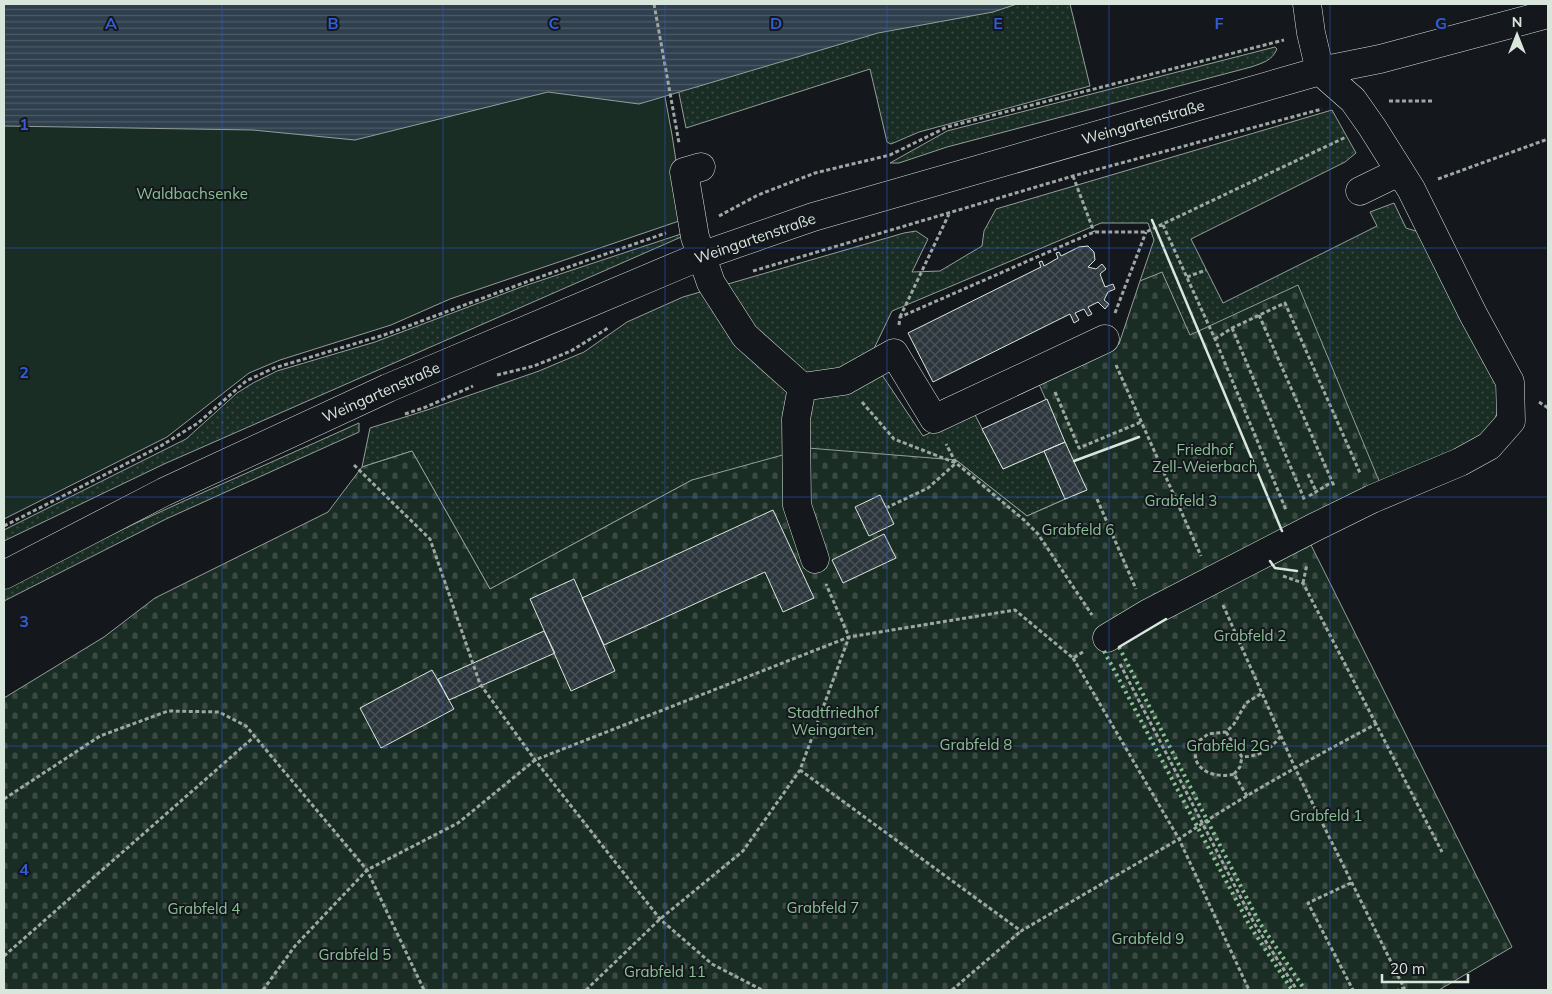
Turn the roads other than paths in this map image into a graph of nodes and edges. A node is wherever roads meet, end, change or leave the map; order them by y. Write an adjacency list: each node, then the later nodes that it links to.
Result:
1 (1307, 4): 3 (street)
2 (1548, 14): 3 (street, Weingartenstraße)
3 (1320, 71): 5 (street); 7 (street, Weingartenstraße)
4 (692, 170): 7 (street)
5 (1405, 180): 6 (street); 12 (street)
6 (1360, 191)
7 (700, 256): 9 (street); 11 (street, Weingartenstraße)
8 (1105, 339): 9 (street)
9 (802, 387): 10 (street)
10 (815, 559)
11 (4, 574)
12 (1107, 638)

